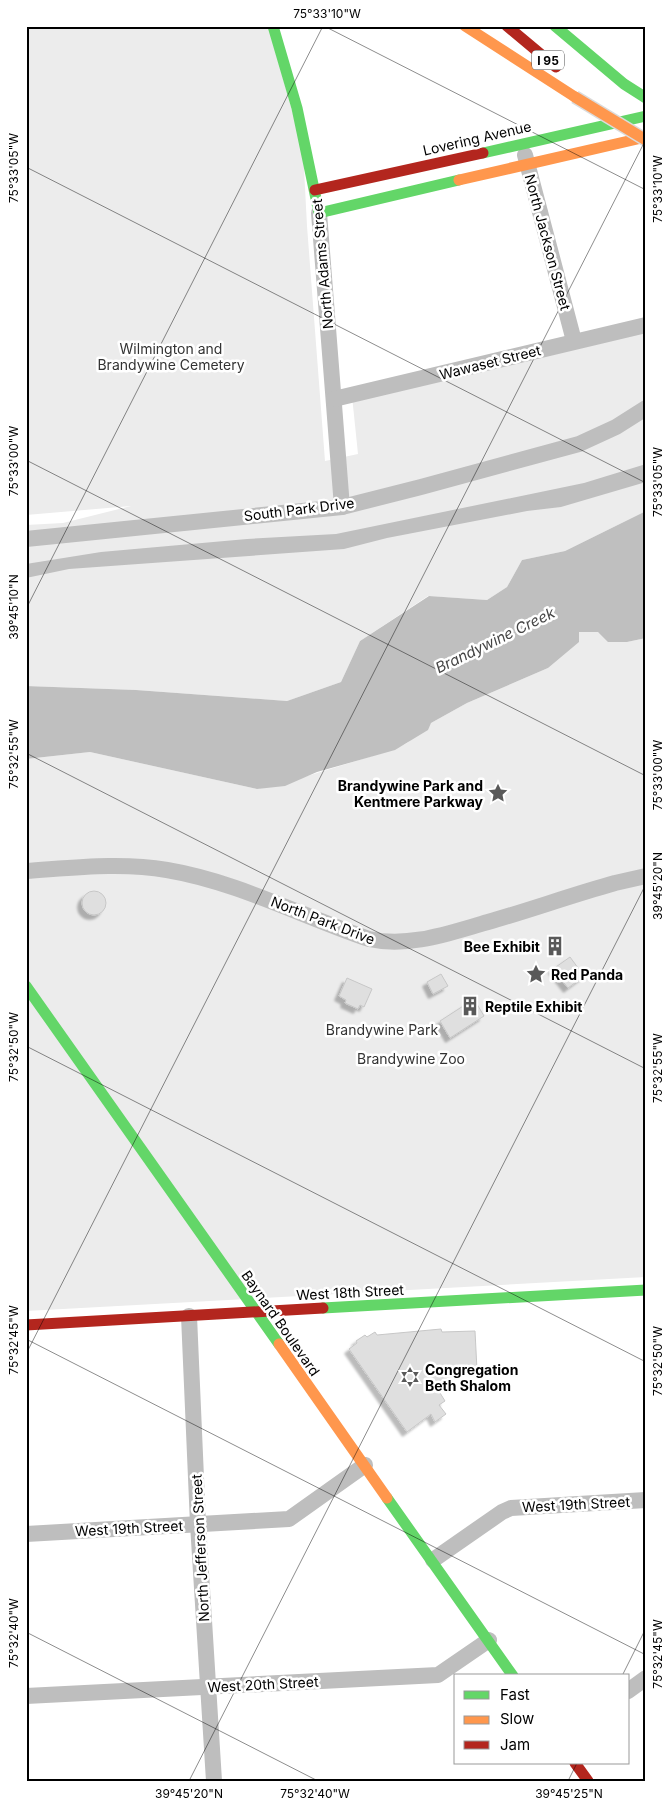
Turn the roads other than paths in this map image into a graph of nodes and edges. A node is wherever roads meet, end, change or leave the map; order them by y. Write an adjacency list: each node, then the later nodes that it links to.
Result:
1 (273, 26): 11 (main road, North Adams Street)
2 (465, 26): 8 (main road, bridge)
3 (507, 26): 5 (main road, I 95)
4 (554, 26): 6 (main road, I 95)
5 (562, 72)
6 (646, 98)
7 (646, 116): 9 (main road, Lovering Avenue)
8 (646, 138): 10 (main road)
9 (522, 144): 10 (street, North Jackson Street); 11 (main road, Lovering Avenue)
10 (528, 165): 12 (main road); 14 (street, North Jackson Street)
11 (315, 190): 12 (main road, North Adams Street)
12 (319, 212): 15 (street, North Adams Street)
13 (646, 325): 14 (street, Wawaset Street)
14 (574, 341): 15 (street, Wawaset Street)
15 (334, 399): 17 (street, North Adams Street)
16 (646, 408): 17 (street, South Park Drive)
17 (342, 506): 18 (street, South Park Drive)
18 (26, 539)
19 (26, 871): 20 (street, North Park Drive)
20 (646, 876)
21 (28, 991): 23 (main road, Baynard Boulevard)
22 (646, 1290): 23 (main road, West 18th Street)
23 (255, 1312): 24 (main road, West 18th Street); 26 (main road, Baynard Boulevard)
24 (189, 1316): 25 (main road, West 18th Street); 28 (street, North Jefferson Street)
25 (26, 1325)
26 (365, 1465): 28 (street, West 19th Street); 30 (main road, Baynard Boulevard)
27 (646, 1500): 30 (street, West 19th Street)
28 (198, 1524): 29 (street, West 19th Street); 34 (street, North Jefferson Street)
29 (26, 1534)
30 (433, 1560): 31 (main road, Baynard Boulevard)
31 (488, 1640): 32 (main road, Baynard Boulevard); 34 (street, West 20th Street)
32 (513, 1674)
33 (646, 1678): 35 (street)
34 (209, 1686): 36 (street, West 20th Street); 38 (street, North Jefferson Street)
35 (630, 1690)
36 (26, 1696)
37 (576, 1764): 39 (main road)
38 (214, 1781)
39 (588, 1781)

